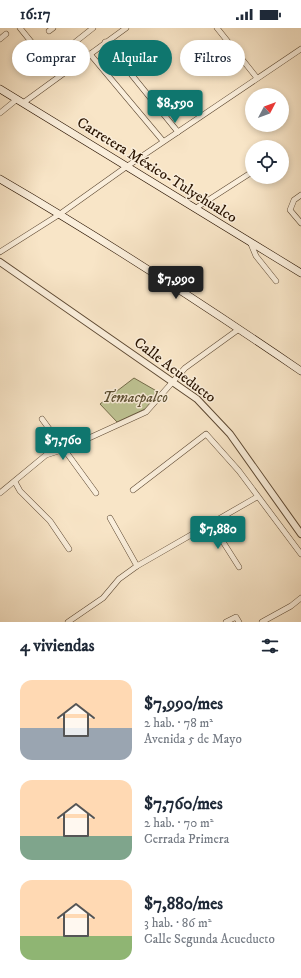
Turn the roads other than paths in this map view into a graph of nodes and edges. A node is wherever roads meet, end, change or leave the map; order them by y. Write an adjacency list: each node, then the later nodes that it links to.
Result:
1 (20, 28): 7 (street)
2 (93, 28): 8 (street)
3 (126, 28): 9 (street)
4 (217, 28): 15 (street)
5 (6, 34): 6 (street)
6 (0, 39)
7 (30, 40)
8 (78, 40)
9 (108, 40)
10 (98, 48): 12 (street)
11 (301, 49): 15 (street)
12 (90, 54): 20 (street)
13 (59, 76): 17 (street)
14 (133, 76): 19 (street)
15 (257, 78): 19 (street)
16 (0, 89): 17 (main road, Carretera México-Tulyehualco)
17 (20, 101): 18 (street); 21 (main road, Carretera México-Tulyehualco)
18 (0, 112)
19 (178, 132): 20 (street)
20 (163, 141): 21 (street)
21 (126, 167): 25 (main road, Carretera México-Tulyehualco); 26 (street)
22 (245, 176): 25 (street)
23 (0, 179): 26 (main road)
24 (301, 195): 27 (street)
25 (196, 208): 28 (main road, Carretera México-Tulyehualco)
26 (60, 214): 29 (street); 33 (main road)
27 (301, 223)
28 (251, 244): 31 (main road, Carretera México-Tulyehualco); 32 (street)
29 (0, 252)
30 (0, 262): 35 (street, Calle Acueducto)
31 (301, 273)
32 (276, 281)
33 (239, 329): 34 (main road); 35 (street)
34 (301, 371)
35 (173, 381): 37 (street); 45 (street, Calle Acueducto)
36 (42, 419): 37 (street)
37 (65, 449): 38 (street); 41 (street)
38 (15, 482): 40 (street); 46 (street)
39 (133, 490): 42 (street)
40 (0, 493)
41 (96, 493)
42 (257, 497): 44 (street); 47 (street)
43 (110, 518): 48 (street)
44 (211, 523): 48 (street); 49 (street)
45 (301, 534)
46 (69, 549)
47 (301, 554)
48 (137, 566): 51 (street)
49 (239, 568)
50 (301, 598): 54 (street)
51 (68, 622)
52 (226, 622): 53 (street)
53 (239, 622)
54 (262, 622)

